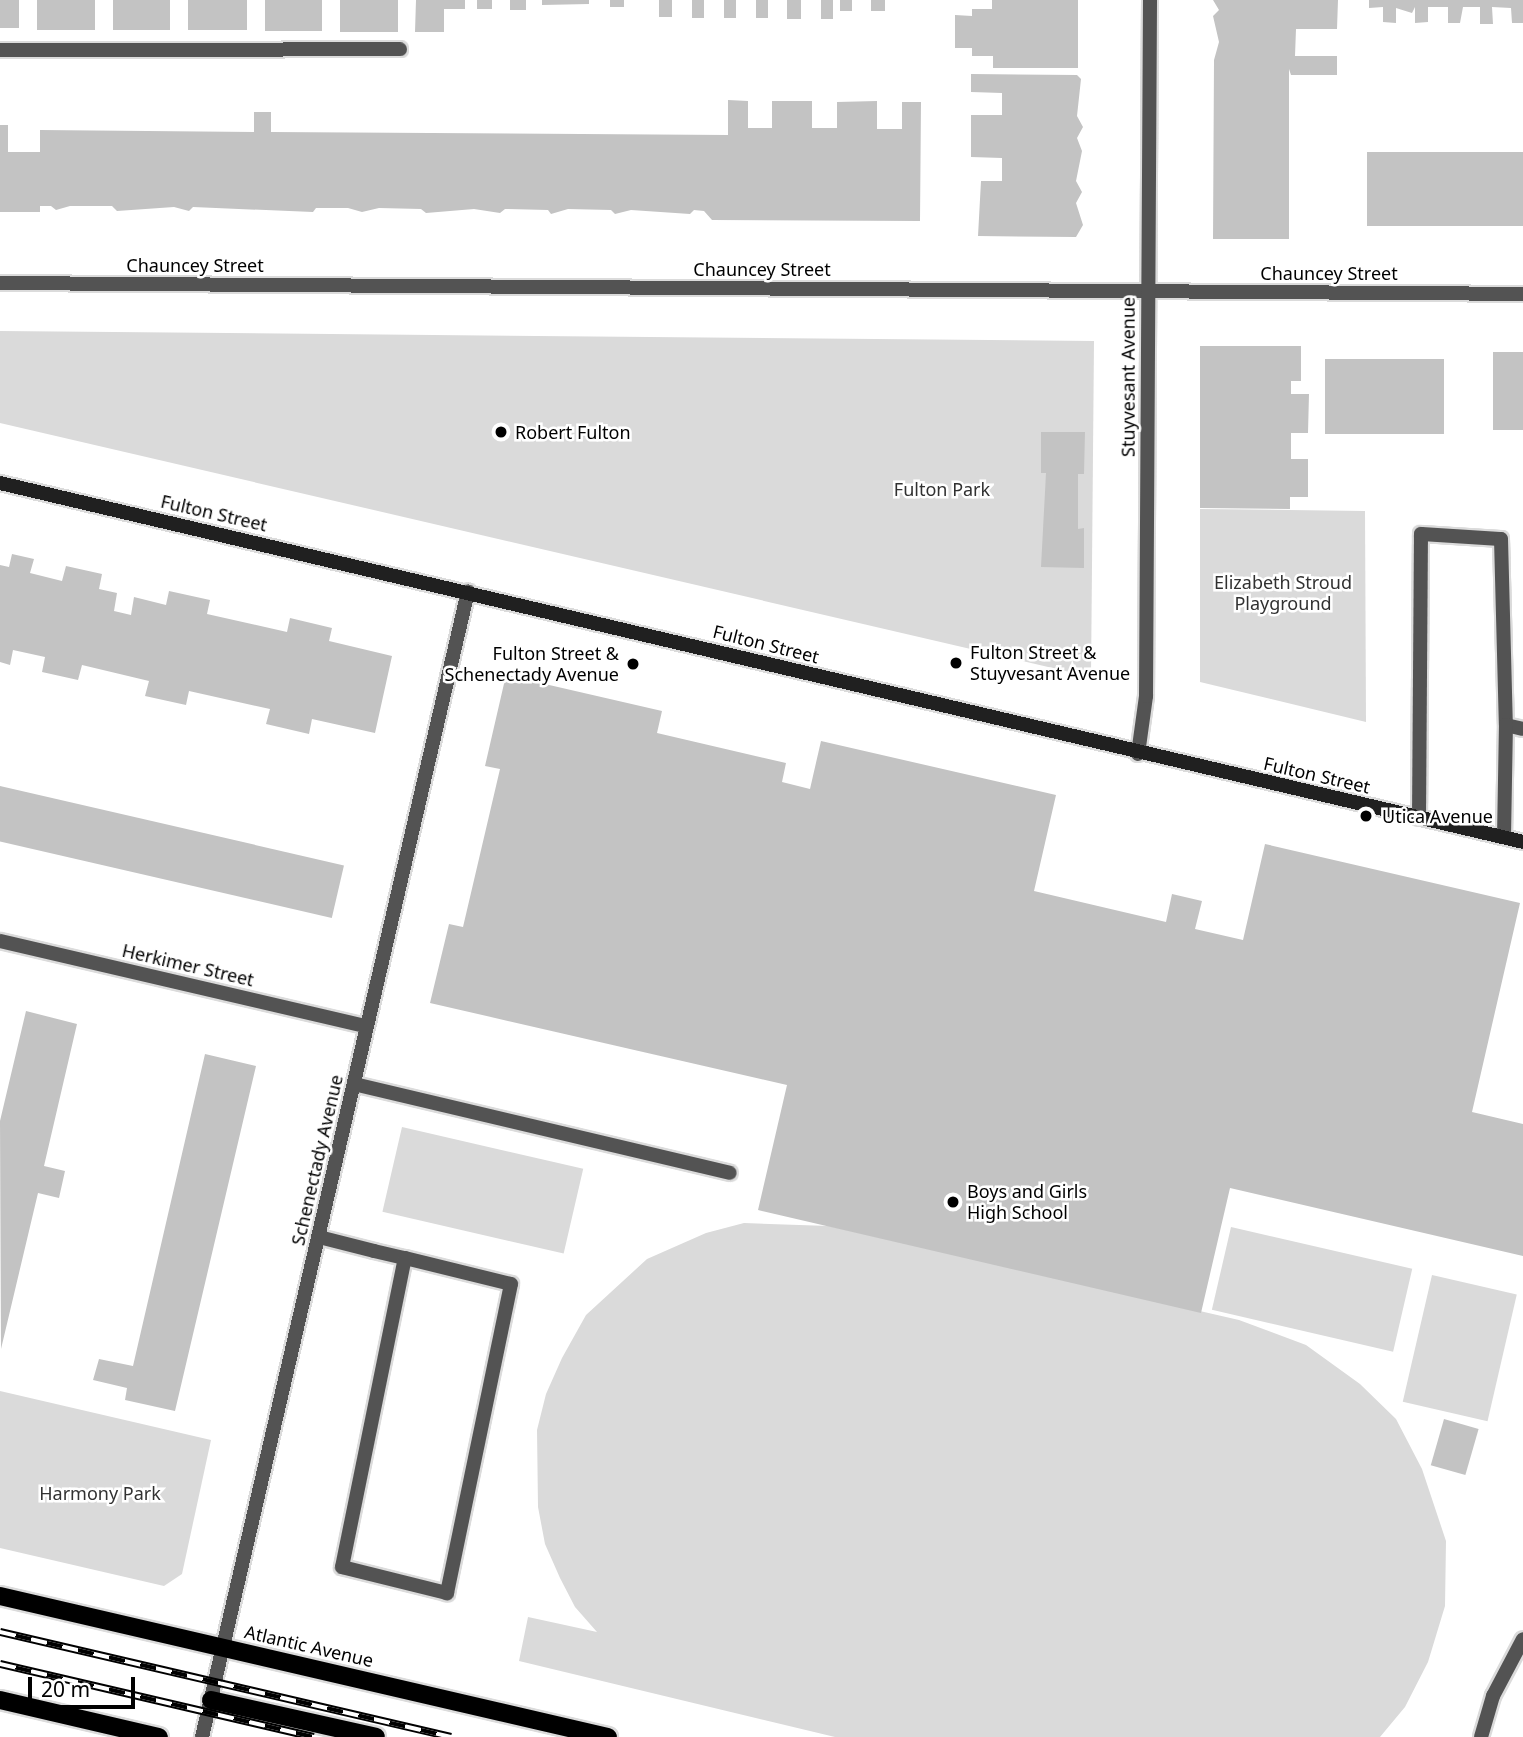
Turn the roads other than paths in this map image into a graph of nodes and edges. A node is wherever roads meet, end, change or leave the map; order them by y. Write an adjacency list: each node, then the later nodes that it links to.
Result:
1 (1150, 0): 5 (street, Stuyvesant Avenue)
2 (400, 49): 3 (street)
3 (0, 50)
4 (0, 283): 5 (street, Chauncey Street)
5 (1148, 291): 6 (street, Chauncey Street); 11 (street, Stuyvesant Avenue)
6 (1523, 294)
7 (0, 482): 8 (main road, Fulton Street)
8 (468, 591): 11 (main road, Fulton Street); 16 (street, Schenectady Avenue)
9 (1506, 725): 10 (street); 12 (street); 13 (street)
10 (1523, 729)
11 (1138, 754): 12 (main road, Fulton Street)
12 (1419, 818): 13 (main road, Fulton Street)
13 (1503, 838): 14 (main road, Fulton Street)
14 (1523, 842)
15 (0, 941): 16 (street, Herkimer Street)
16 (366, 1026): 17 (street, Schenectady Avenue)
17 (354, 1084): 18 (street); 19 (street, Schenectady Avenue)
18 (730, 1173)
19 (319, 1237): 20 (street); 23 (street, Schenectady Avenue)
20 (405, 1258): 20 (street)
21 (0, 1596): 23 (main road, Atlantic Avenue)
22 (1523, 1639): 30 (street)
23 (223, 1647): 25 (street, Schenectady Avenue); 29 (main road, Atlantic Avenue)
24 (0, 1700): 26 (main road)
25 (211, 1700): 27 (street, Schenectady Avenue); 28 (main road)
26 (159, 1737)
27 (202, 1737)
28 (376, 1737)
29 (608, 1737)
30 (1481, 1737)

